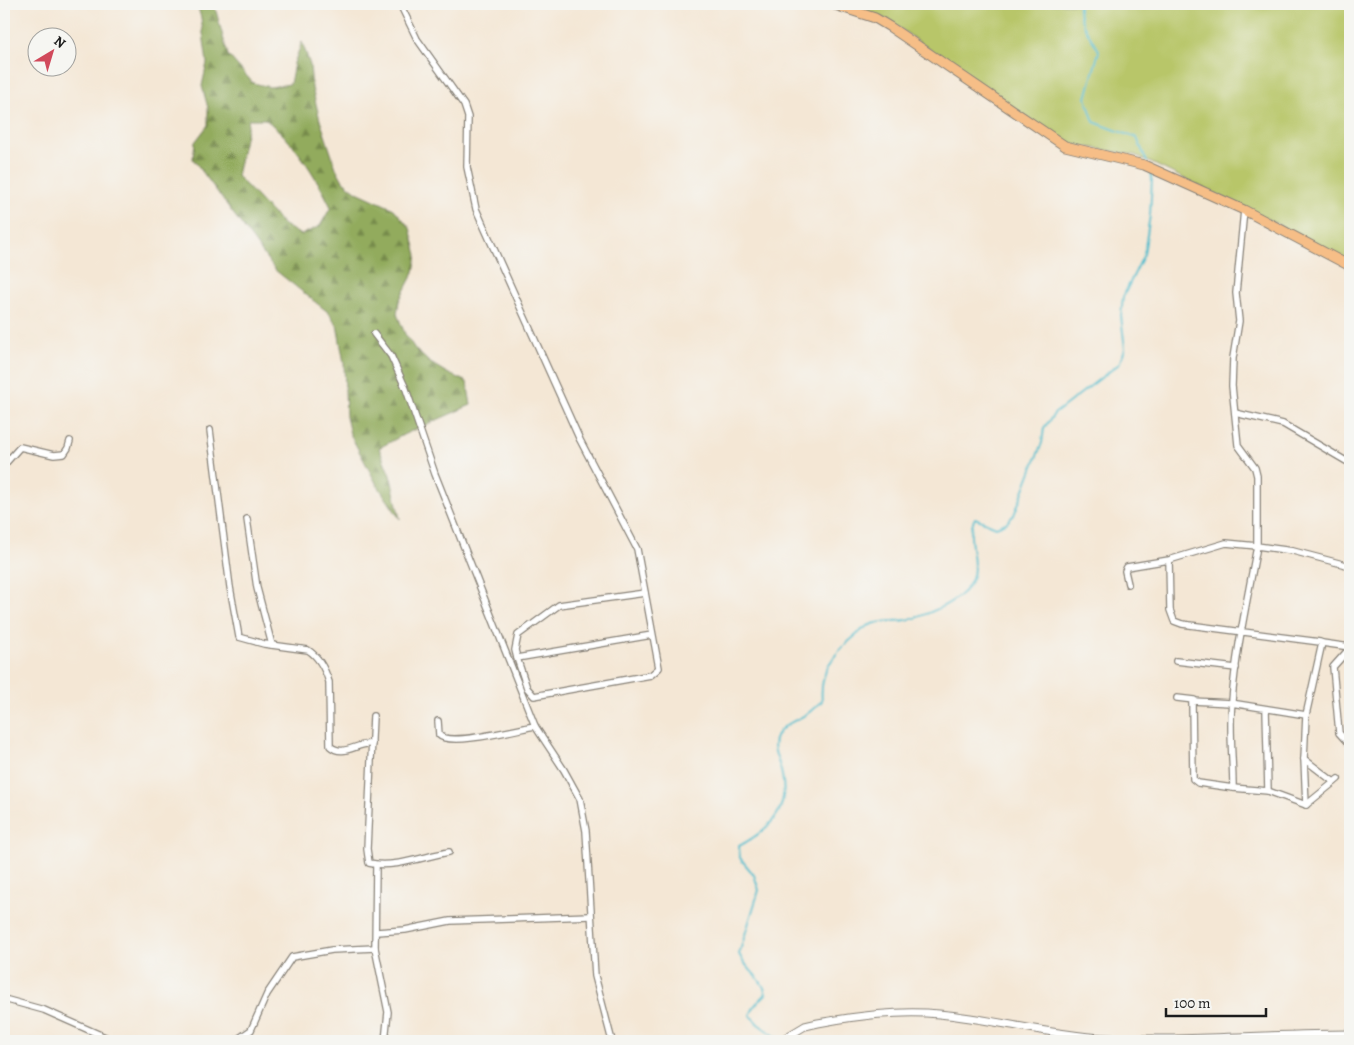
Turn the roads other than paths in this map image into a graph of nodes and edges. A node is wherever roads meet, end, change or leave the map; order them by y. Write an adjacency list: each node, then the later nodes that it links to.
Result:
1 (400, 4): 16 (street)
2 (832, 4): 3 (highway)
3 (1244, 210): 4 (highway); 6 (street)
4 (1350, 266)
5 (374, 334): 32 (street)
6 (1235, 413): 9 (street); 12 (street)
7 (210, 430): 20 (street)
8 (70, 441): 10 (street)
9 (1346, 461)
10 (4, 465)
11 (247, 519): 20 (street)
12 (1256, 546): 13 (street); 14 (street); 17 (street)
13 (1169, 560): 15 (street); 17 (street)
14 (1350, 566)
15 (1128, 584)
16 (645, 593): 18 (street); 22 (street)
17 (1243, 632): 19 (street); 24 (street)
18 (652, 635): 22 (street); 22 (street)
19 (1322, 643): 21 (street); 29 (street)
20 (272, 645): 33 (street)
21 (1350, 648): 34 (street)
22 (517, 658)
23 (1176, 661): 24 (street)
24 (1236, 668): 27 (street)
25 (1177, 698): 26 (street)
26 (1194, 700): 27 (street); 36 (street)
27 (1231, 703): 28 (street); 36 (street)
28 (1266, 708): 29 (street); 37 (street)
29 (1306, 715): 35 (street)
30 (373, 716): 33 (street)
31 (438, 721): 32 (street)
32 (535, 726): 41 (street)
33 (372, 744): 40 (street)
34 (1350, 745)
35 (1304, 759): 38 (street); 38 (street)
36 (1233, 788): 37 (street)
37 (1268, 791): 38 (street)
38 (1306, 806)
39 (450, 852): 40 (street)
40 (376, 865): 42 (street)
41 (590, 916): 42 (street); 50 (street)
42 (376, 932): 43 (street)
43 (375, 948): 48 (street); 49 (street)
44 (4, 999): 47 (street)
45 (1350, 1034): 46 (street)
46 (1320, 1038): 51 (street)
47 (114, 1041)
48 (235, 1041)
49 (385, 1041)
50 (612, 1041)
51 (780, 1041)

